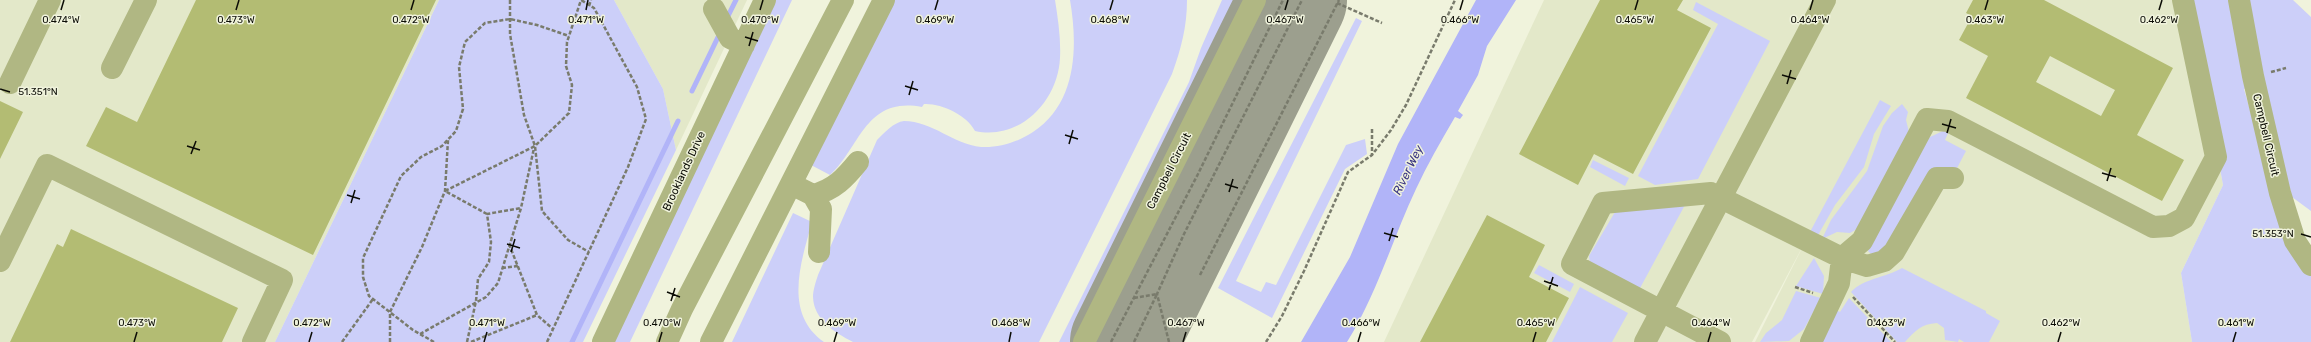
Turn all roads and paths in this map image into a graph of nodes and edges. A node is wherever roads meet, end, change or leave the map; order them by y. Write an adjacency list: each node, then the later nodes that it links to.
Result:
1 (50, 0): 26 (street)
2 (146, 0): 23 (street)
3 (510, 0): 19 (path)
4 (581, 0): 17 (path); 21 (path)
5 (591, 0): 17 (path)
6 (765, 0): 22 (street, Brooklands Drive)
7 (842, 0): 70 (street)
8 (884, 0): 33 (street)
9 (1255, 0): 72 (street, Campbell Circuit)
10 (1283, 0): 53 (path)
11 (1302, 0): 51 (path)
12 (1455, 0): 30 (path)
13 (1825, 0): 36 (street)
14 (2183, 0): 43 (street)
15 (2239, 0): 39 (street, Campbell Circuit)
16 (1338, 1): 20 (path); 48 (path)
17 (589, 6): 41 (path)
18 (714, 9): 22 (street)
19 (510, 19): 21 (path); 28 (path); 29 (path)
20 (1382, 23)
21 (569, 36): 29 (path)
22 (736, 42): 69 (street, Brooklands Drive)
23 (112, 68)
24 (2286, 68): 25 (path)
25 (2272, 72)
26 (10, 83)
27 (1372, 129): 30 (path)
28 (448, 140): 34 (path); 54 (path)
29 (535, 146): 34 (path); 37 (path); 41 (path)
30 (1372, 155): 76 (path)
31 (858, 162): 35 (street)
32 (1953, 178): 43 (street)
33 (791, 184): 35 (street); 71 (street)
34 (445, 190): 38 (path); 56 (path)
35 (813, 195): 42 (street)
36 (1722, 196): 43 (street); 57 (street); 57 (street)
37 (521, 208): 38 (path); 40 (path)
38 (487, 214): 55 (path)
39 (2301, 231): 45 (street, Campbell Circuit)
40 (509, 244): 46 (path); 47 (path)
41 (589, 252): 59 (path)
42 (819, 252)
43 (1842, 258): 79 (street)
44 (0, 261): 62 (street)
45 (2311, 265)
46 (518, 266): 47 (path); 58 (path)
47 (502, 268): 55 (path)
48 (1200, 275)
49 (1795, 287): 52 (path)
50 (1849, 293): 80 (path)
51 (1157, 294): 53 (path); 74 (path); 75 (path)
52 (1815, 294)
53 (1134, 298): 73 (path)
54 (373, 299): 56 (path); 63 (path)
55 (476, 301): 60 (path); 66 (path)
56 (390, 312): 60 (path); 64 (path)
57 (1661, 312): 77 (street); 78 (street)
58 (537, 315): 59 (path); 67 (path)
59 (553, 329): 68 (path)
60 (420, 334): 61 (path)
61 (428, 340): 65 (path)
62 (253, 342)
63 (342, 342)
64 (390, 342)
65 (434, 342)
66 (467, 342)
67 (471, 342)
68 (547, 342)
69 (603, 342)
70 (667, 342)
71 (711, 342)
72 (1084, 342)
73 (1111, 342)
74 (1134, 342)
75 (1169, 342)
76 (1266, 342)
77 (1645, 342)
78 (1720, 342)
79 (1810, 342)
80 (1895, 342)

